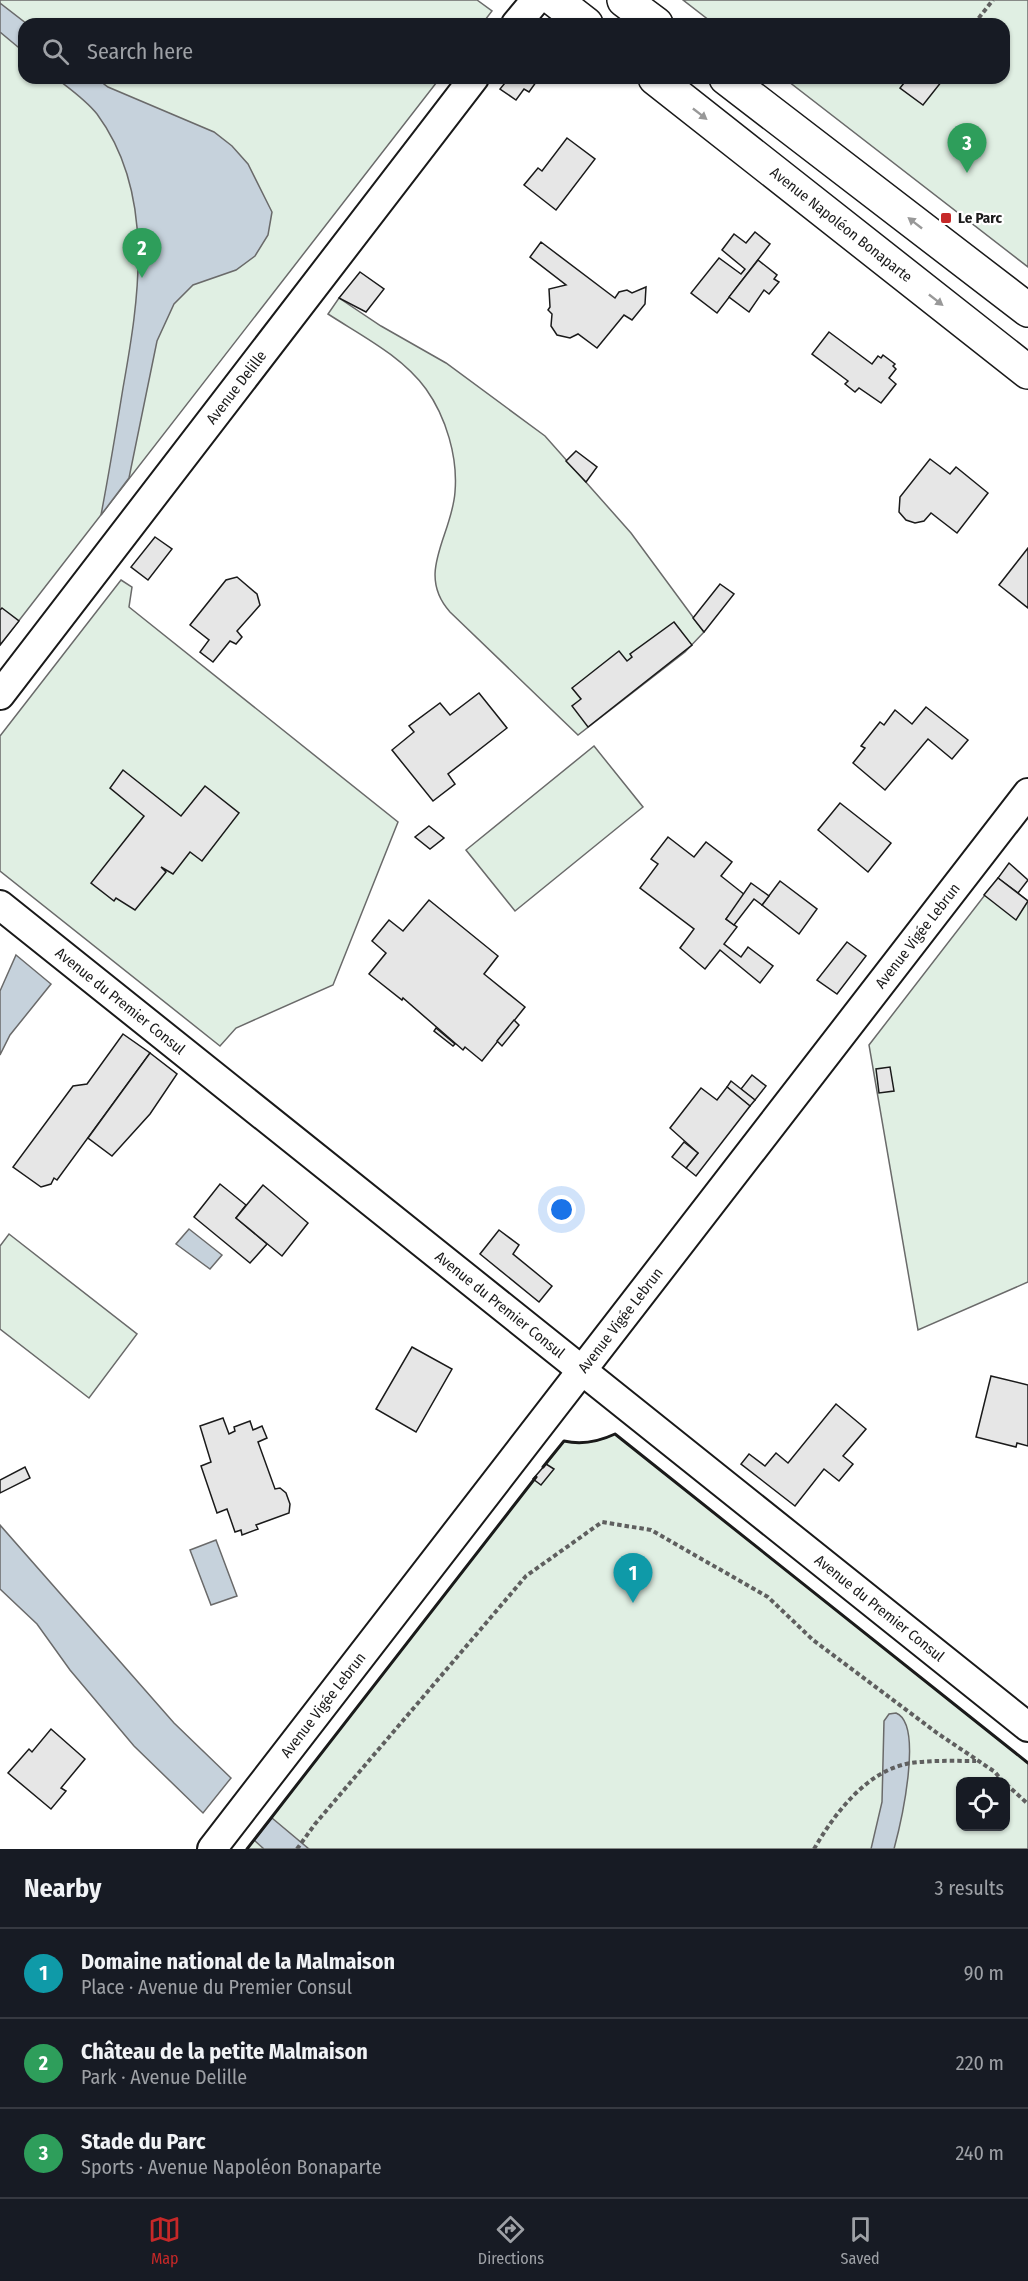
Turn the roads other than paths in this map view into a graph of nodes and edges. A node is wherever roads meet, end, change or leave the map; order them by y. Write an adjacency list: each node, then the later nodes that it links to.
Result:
1 (536, 0): 4 (street)
2 (555, 0): 5 (main road)
3 (624, 0): 6 (main road)
4 (521, 18)
5 (578, 18)
6 (648, 18)
7 (469, 84): 12 (street, Avenue Delille)
8 (662, 84): 11 (main road, Avenue Napoléon Bonaparte, one-way to 11)
9 (734, 84): 10 (main road, one-way to 9)
10 (1028, 310)
11 (1028, 372)
12 (0, 694)
13 (1028, 793): 15 (street, Avenue Vigée Lebrun)
14 (0, 905): 15 (street, Avenue du Premier Consul)
15 (582, 1370): 16 (street, Avenue du Premier Consul); 17 (street, Avenue Vigée Lebrun)
16 (1028, 1727)
17 (212, 1849)

